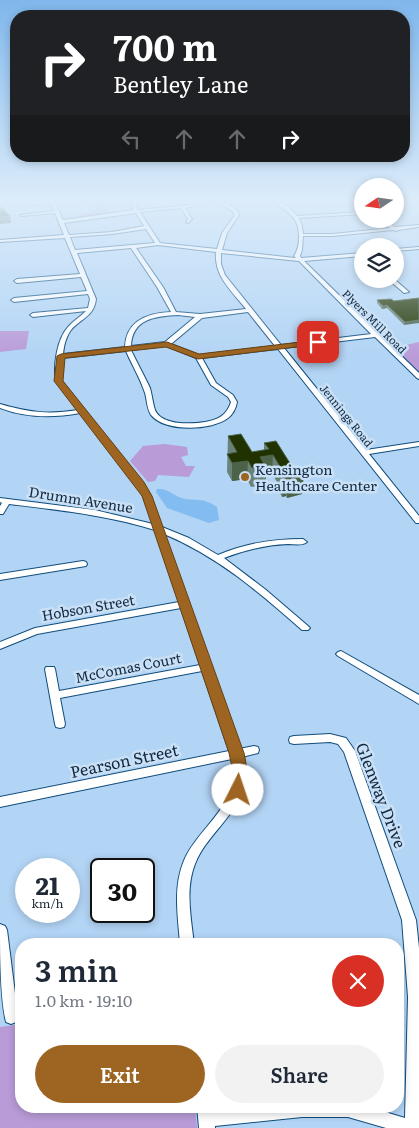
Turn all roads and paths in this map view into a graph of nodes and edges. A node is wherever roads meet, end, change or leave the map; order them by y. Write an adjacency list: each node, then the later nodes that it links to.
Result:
1 (74, 252): 8 (street)
2 (137, 253): 16 (street)
3 (220, 253): 15 (street, Jennings Road)
4 (242, 253): 7 (street)
5 (301, 253): 7 (street)
6 (354, 254): 7 (street)
7 (301, 257): 19 (street, Plyers Mill Road)
8 (83, 276): 9 (street); 11 (street)
9 (17, 281)
10 (401, 288): 12 (street)
11 (90, 292): 13 (street); 14 (street)
12 (406, 292)
13 (14, 300)
14 (91, 309): 17 (street); 23 (street)
15 (249, 310): 18 (street); 21 (street, Jennings Road)
16 (174, 313): 18 (street); 22 (street)
17 (33, 315)
18 (200, 316): 20 (street)
19 (375, 335): 21 (street); 25 (street, Plyers Mill Road)
20 (167, 344): 22 (street); 24 (street)
21 (279, 347): 24 (street); 29 (street, Jennings Road)
22 (128, 349): 23 (street); 24 (street)
23 (61, 356): 27 (street)
24 (198, 357)
25 (418, 377)
26 (0, 406): 27 (street)
27 (81, 411): 33 (street)
28 (419, 444): 29 (street)
29 (364, 452): 32 (street, Jennings Road)
30 (4, 501): 31 (street); 33 (street, Drumm Avenue)
31 (0, 512)
32 (419, 521)
33 (158, 529): 35 (street, Drumm Avenue); 38 (street)
34 (303, 542): 35 (street)
35 (218, 558): 39 (street, Drumm Avenue)
36 (83, 564): 37 (street)
37 (0, 577)
38 (184, 604): 40 (street, Hobson Street); 42 (street)
39 (305, 628)
40 (0, 646)
41 (341, 654): 45 (street)
42 (206, 667): 44 (street, McComas Court); 49 (street)
43 (50, 669): 44 (street)
44 (55, 695): 46 (street)
45 (419, 700)
46 (60, 724)
47 (294, 740): 57 (street, Glenway Drive)
48 (254, 750): 49 (street, Pearson Street)
49 (236, 753): 50 (street, Pearson Street); 52 (street)
50 (0, 802)
51 (0, 930): 53 (street)
52 (186, 938)
53 (11, 1017)
54 (259, 1113): 56 (street)
55 (361, 1113): 57 (street)
56 (206, 1118)
57 (412, 1128)

